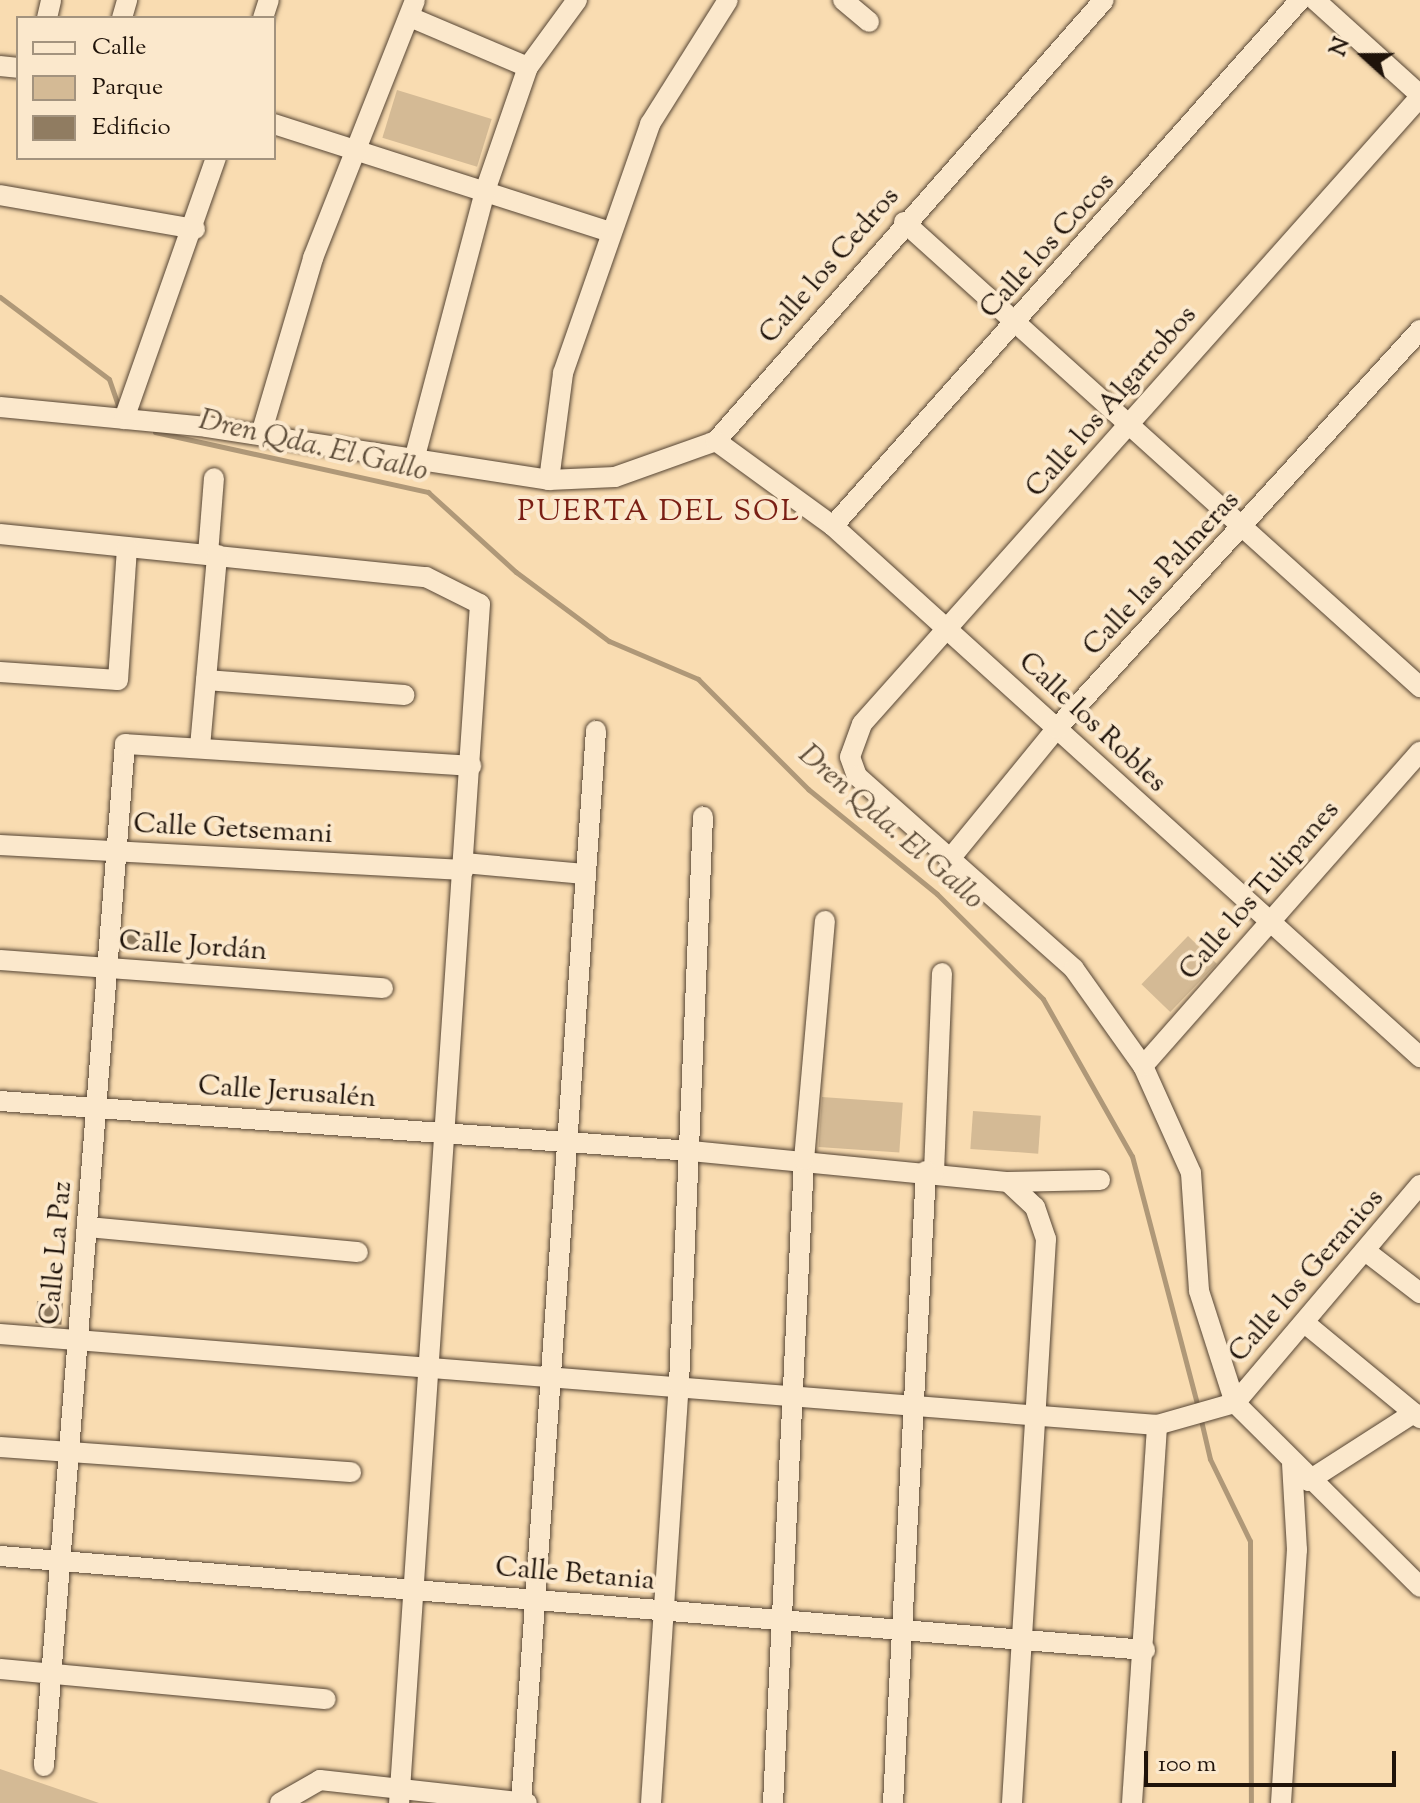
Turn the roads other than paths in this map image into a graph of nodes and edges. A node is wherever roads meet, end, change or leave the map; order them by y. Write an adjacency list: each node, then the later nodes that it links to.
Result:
1 (577, 0): 9 (street)
2 (728, 0): 18 (street)
3 (843, 0): 8 (street)
4 (1104, 0): 16 (street, Calle los Cedros)
5 (1300, 0): 19 (street, Calle los Cocos)
6 (1315, 0): 10 (street)
7 (412, 8): 9 (street); 12 (street)
8 (869, 22)
9 (528, 67): 14 (street)
10 (1420, 96): 23 (street, Calle los Algarrobos)
11 (276, 125): 12 (street)
12 (359, 154): 14 (street); 24 (street)
13 (215, 160): 17 (street)
14 (485, 191): 18 (street); 26 (street)
15 (0, 195): 17 (street)
16 (904, 222): 19 (street); 25 (street, Calle los Cedros)
17 (195, 229): 22 (street)
18 (610, 232): 28 (street)
19 (1016, 324): 23 (street); 29 (street, Calle los Cocos)
20 (1420, 330): 30 (street, Calle las Palmeras)
21 (0, 407): 22 (street, Calle los Cedros)
22 (124, 419): 24 (street, Calle los Cedros)
23 (1129, 424): 30 (street); 34 (street, Calle los Algarrobos)
24 (261, 434): 26 (street, Calle los Cedros)
25 (716, 441): 28 (street, Calle los Cedros); 29 (street, Calle los Robles)
26 (414, 460): 28 (street, Calle los Cedros)
27 (214, 478): 33 (street)
28 (549, 480)
29 (833, 526): 34 (street, Calle los Robles)
30 (1244, 529): 37 (street); 39 (street, Calle las Palmeras)
31 (0, 534): 32 (street)
32 (127, 547): 33 (street); 35 (street)
33 (212, 554): 36 (street); 43 (street)
34 (951, 630): 39 (street, Calle los Robles); 47 (street, Calle los Algarrobos)
35 (0, 672)
36 (206, 680): 38 (street); 41 (street)
37 (1420, 687)
38 (404, 695)
39 (1057, 728): 47 (street, Calle las Palmeras); 51 (street, Calle los Robles)
40 (596, 731): 49 (street)
41 (200, 747): 43 (street); 46 (street, Calle La Paz)
42 (1420, 752): 51 (street, Calle los Tulipanes)
43 (471, 766): 48 (street)
44 (703, 817): 62 (street)
45 (0, 845): 46 (street, Calle Getsemani)
46 (118, 853): 48 (street, Calle Getsemani); 53 (street, Calle La Paz)
47 (949, 860): 57 (street)
48 (464, 866): 49 (street, Calle Getsemani); 60 (street)
49 (584, 874): 61 (street)
50 (825, 921): 63 (street)
51 (1267, 925): 56 (street, Calle los Robles); 57 (street, Calle los Tulipanes)
52 (0, 960): 53 (street, Calle Jordán)
53 (107, 970): 55 (street, Calle Jordán); 59 (street, Calle La Paz)
54 (942, 973): 64 (street)
55 (383, 988)
56 (1420, 1057)
57 (1143, 1066): 80 (street)
58 (0, 1101): 59 (street, Calle Jerusalén)
59 (96, 1107): 60 (street, Calle Jerusalén); 68 (street, Calle La Paz)
60 (446, 1133): 61 (street, Calle Jerusalén); 75 (street)
61 (569, 1142): 62 (street, Calle Jerusalén); 76 (street)
62 (691, 1151): 63 (street, Calle Jerusalén); 77 (street)
63 (804, 1160): 64 (street, Calle Jerusalén); 78 (street)
64 (930, 1171): 66 (street, Calle Jerusalén); 79 (street)
65 (1100, 1180): 66 (street, Calle Jerusalén)
66 (1008, 1182): 81 (street)
67 (1420, 1185): 70 (street, Calle los Geranios)
68 (87, 1227): 69 (street); 74 (street, Calle La Paz)
69 (358, 1252)
70 (1368, 1253): 71 (street); 72 (street, Calle los Geranios)
71 (1420, 1293)
72 (1306, 1324): 80 (street, Calle los Geranios); 82 (street)
73 (0, 1334): 74 (street)
74 (78, 1340): 75 (street); 85 (street, Calle La Paz)
75 (431, 1366): 76 (street); 92 (street)
76 (552, 1375): 77 (street); 93 (street)
77 (679, 1384): 78 (street); 94 (street)
78 (796, 1393): 79 (street); 95 (street)
79 (915, 1402): 81 (street); 96 (street)
80 (1235, 1403): 83 (street); 86 (street)
81 (1036, 1413): 83 (street); 97 (street)
82 (1417, 1415): 88 (street)
83 (1157, 1425): 98 (street)
84 (0, 1447): 85 (street)
85 (69, 1453): 87 (street); 90 (street, Calle La Paz)
86 (1292, 1464): 88 (street); 111 (street)
87 (351, 1472)
88 (1308, 1481): 91 (street)
89 (0, 1556): 90 (street, Calle Betania)
90 (60, 1560): 92 (street, Calle Betania); 100 (street, Calle La Paz)
91 (1420, 1587)
92 (416, 1590): 93 (street, Calle Betania); 103 (street)
93 (536, 1600): 94 (street, Calle Betania); 105 (street)
94 (664, 1611): 95 (street, Calle Betania); 106 (street)
95 (782, 1620): 96 (street, Calle Betania); 107 (street)
96 (902, 1630): 97 (street, Calle Betania); 108 (street)
97 (1024, 1640): 98 (street, Calle Betania); 109 (street)
98 (1145, 1650): 110 (street)
99 (0, 1669): 100 (street)
100 (51, 1670): 101 (street); 102 (street, Calle La Paz)
101 (326, 1699)
102 (44, 1766)
103 (399, 1797): 104 (street); 105 (street)
104 (280, 1803)
105 (523, 1803)
106 (651, 1803)
107 (773, 1803)
108 (893, 1803)
109 (1012, 1803)
110 (1132, 1803)
111 (1281, 1803)

